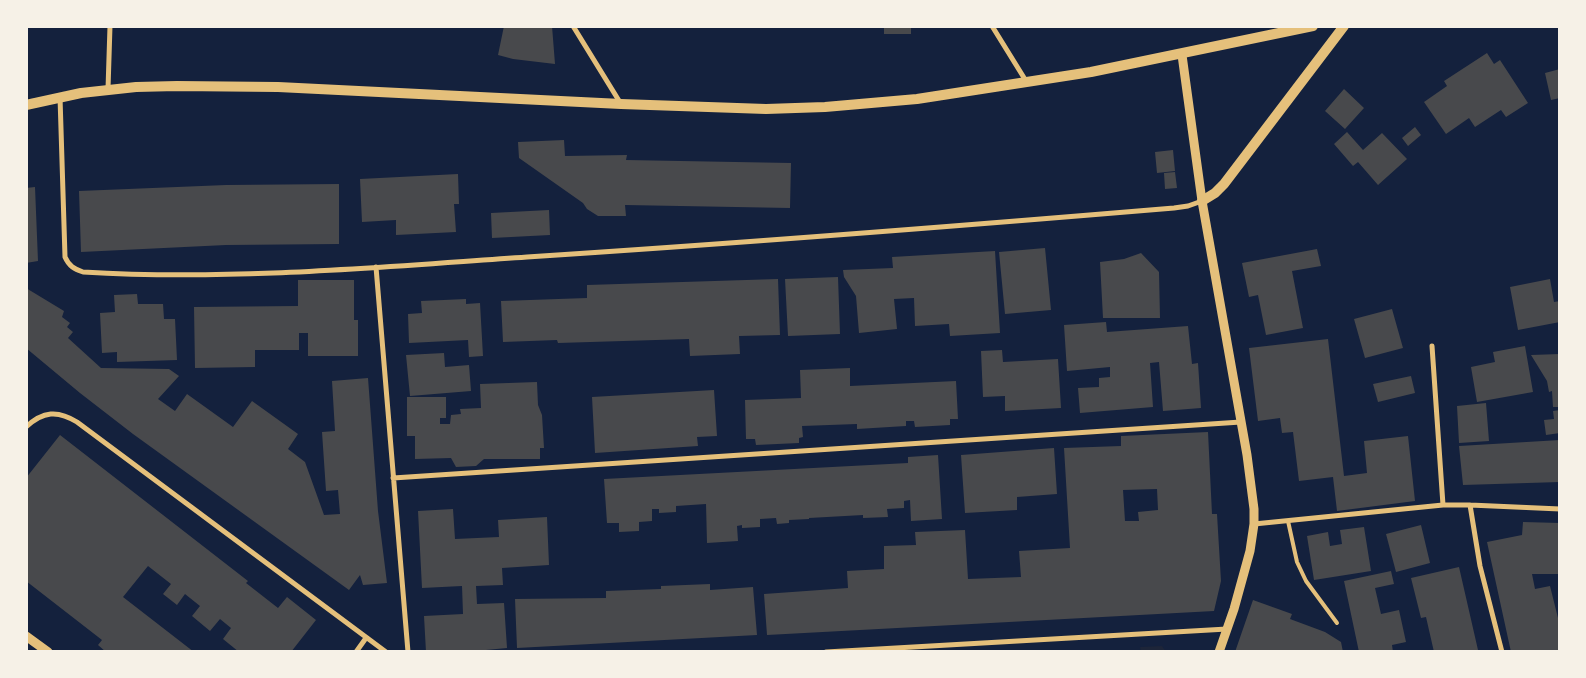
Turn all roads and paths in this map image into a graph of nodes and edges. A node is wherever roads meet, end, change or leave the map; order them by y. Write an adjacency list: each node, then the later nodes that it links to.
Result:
1 (110, 26): 8 (street)
2 (572, 26): 10 (street)
3 (992, 26): 7 (street)
4 (1313, 26): 6 (main road)
5 (1344, 26): 12 (main road)
6 (1182, 55): 7 (main road); 12 (street)
7 (1027, 83): 10 (main road)
8 (108, 89): 9 (main road); 10 (main road)
9 (60, 97): 11 (main road); 13 (street)
10 (621, 104)
11 (26, 105)
12 (1202, 201): 13 (street); 15 (street)
13 (376, 267): 17 (street)
14 (1432, 346): 18 (street)
15 (1241, 422): 17 (street); 22 (street)
16 (26, 427): 26 (street)
17 (393, 478): 30 (street)
18 (1443, 505): 19 (street); 21 (street)
19 (1470, 505): 20 (street); 33 (street)
20 (1560, 509)
21 (1288, 521): 22 (street); 23 (lane)
22 (1254, 524): 24 (street)
23 (1337, 623)
24 (1227, 629): 31 (street); 32 (street)
25 (26, 636): 27 (street)
26 (366, 638): 28 (street); 29 (street)
27 (48, 652)
28 (356, 652)
29 (386, 652)
30 (408, 652)
31 (826, 652)
32 (1219, 652)
33 (1502, 652)

